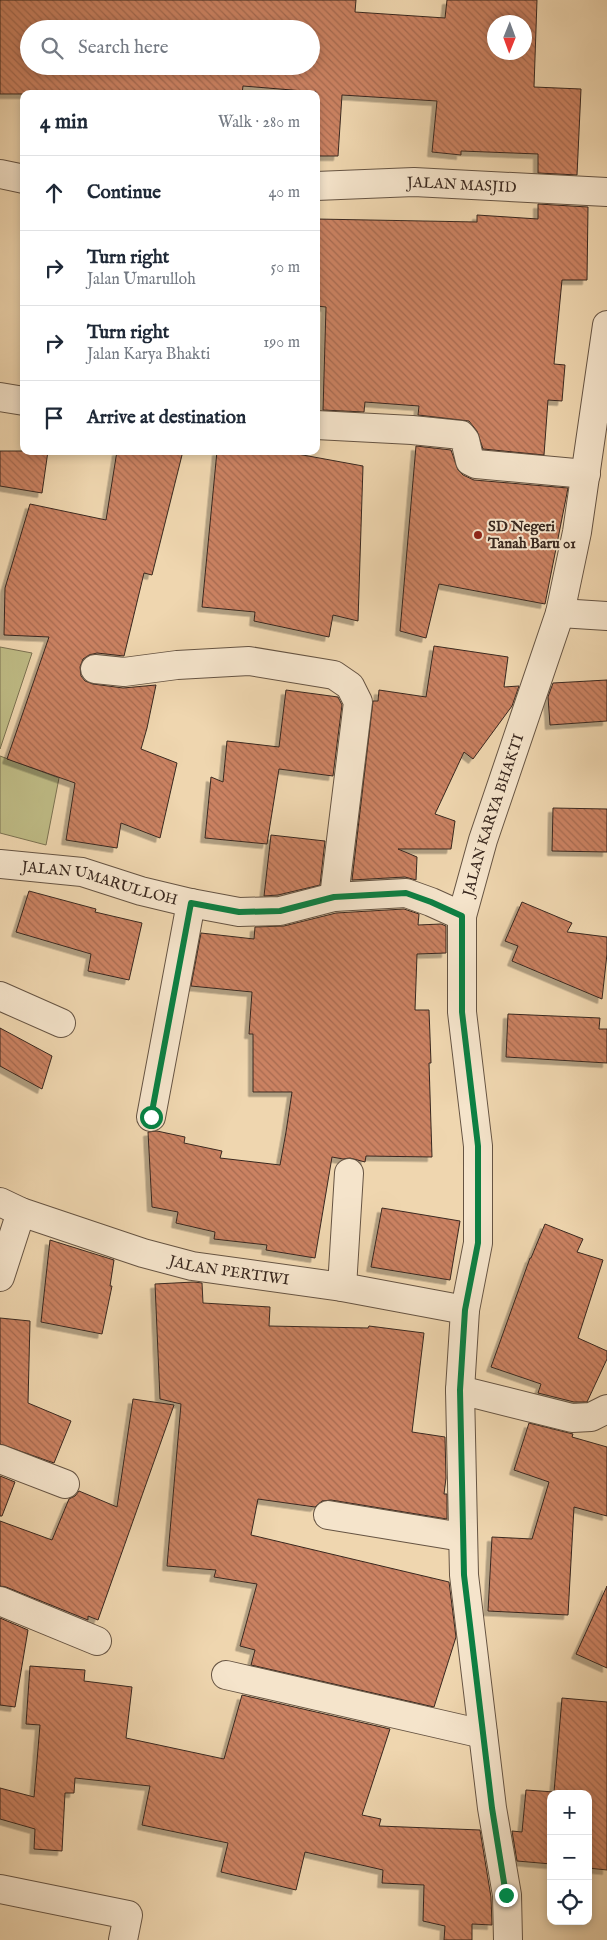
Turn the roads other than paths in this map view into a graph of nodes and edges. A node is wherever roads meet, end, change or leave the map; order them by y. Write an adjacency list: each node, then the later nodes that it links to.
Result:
1 (0, 174): 2 (street)
2 (20, 178)
3 (320, 186): 4 (street, JALAN MASJID)
4 (607, 192)
5 (607, 325): 9 (street, JALAN KARYA BHAKTI)
6 (0, 397): 7 (street)
7 (20, 400)
8 (320, 425): 9 (street)
9 (586, 474): 10 (street, JALAN KARYA BHAKTI)
10 (560, 613): 11 (street); 16 (street, JALAN KARYA BHAKTI)
11 (607, 616)
12 (95, 670): 14 (street)
13 (0, 865): 15 (street, JALAN UMARULLOH)
14 (334, 897): 15 (street, JALAN UMARULLOH); 16 (street, JALAN UMARULLOH)
15 (191, 903): 19 (street)
16 (462, 916): 24 (street, JALAN KARYA BHAKTI)
17 (0, 996): 18 (street)
18 (61, 1023)
19 (151, 1117)
20 (349, 1173): 23 (street)
21 (11, 1207): 22 (street); 23 (street, JALAN PERTIWI)
22 (0, 1277)
23 (342, 1287): 24 (street, JALAN PERTIWI)
24 (465, 1310): 25 (street, JALAN KARYA BHAKTI)
25 (460, 1390): 26 (street); 30 (street, JALAN KARYA BHAKTI)
26 (607, 1409)
27 (0, 1459): 28 (street)
28 (65, 1484)
29 (328, 1514): 30 (street)
30 (462, 1537): 34 (street, JALAN KARYA BHAKTI)
31 (0, 1601): 32 (street)
32 (97, 1641)
33 (226, 1675): 34 (street)
34 (483, 1734): 37 (street, JALAN KARYA BHAKTI)
35 (0, 1889): 36 (street)
36 (123, 1940)
37 (508, 1940)

